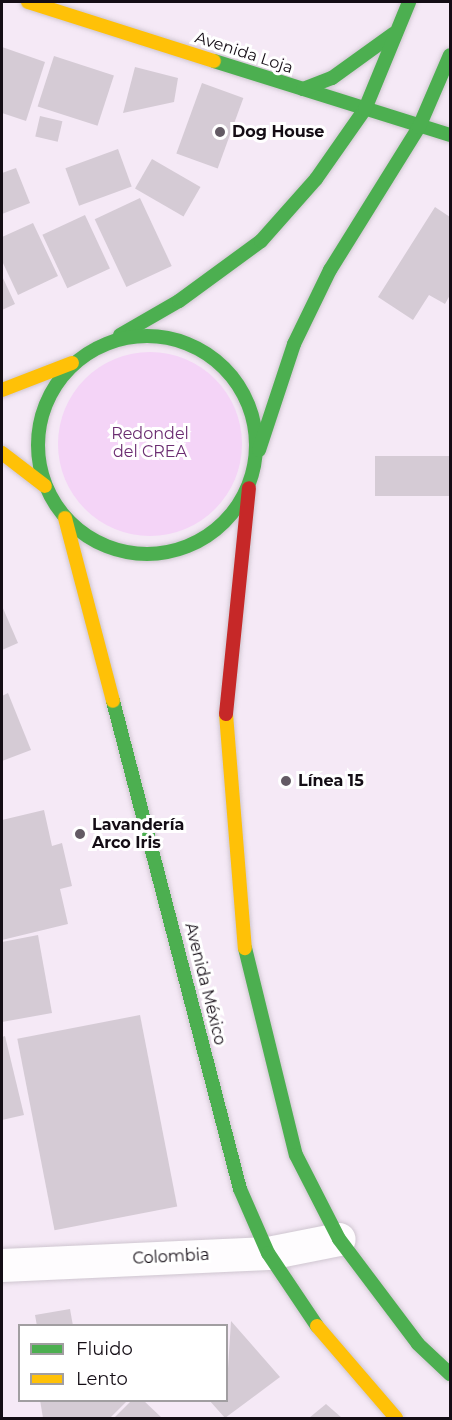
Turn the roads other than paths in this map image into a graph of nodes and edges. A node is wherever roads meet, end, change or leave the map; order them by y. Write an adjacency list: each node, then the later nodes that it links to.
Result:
1 (28, 2): 6 (main road, Avenida Loja)
2 (409, 2): 3 (main road)
3 (393, 34): 6 (main road); 7 (main road)
4 (448, 59): 5 (main road); 8 (main road)
5 (450, 78)
6 (303, 89): 7 (main road, Avenida Loja)
7 (365, 109): 8 (main road, Avenida Loja); 10 (main road)
8 (419, 127): 9 (main road, Avenida Loja); 14 (main road)
9 (450, 135)
10 (105, 343): 11 (main road); 14 (main road)
11 (76, 360): 12 (main road); 15 (main road)
12 (2, 390)
13 (2, 453): 15 (main road)
14 (257, 454): 16 (main road)
15 (45, 486): 17 (main road)
16 (249, 488): 17 (main road); 18 (main road)
17 (65, 518): 19 (main road, Avenida México)
18 (339, 1239): 19 (street, Colombia); 21 (main road)
19 (268, 1253): 20 (street, Colombia); 22 (main road, Avenida México)
20 (2, 1265)
21 (450, 1374)
22 (396, 1419)

